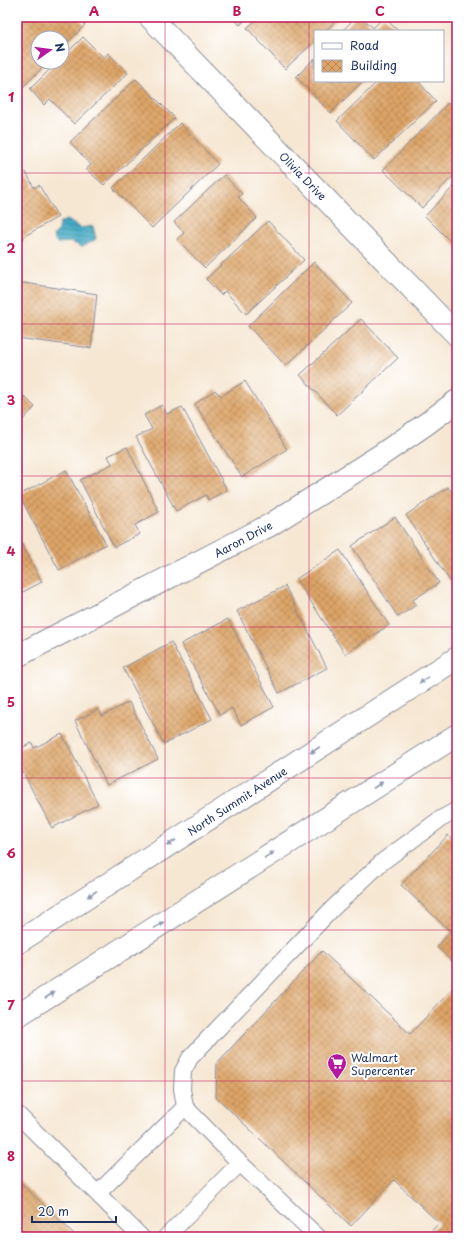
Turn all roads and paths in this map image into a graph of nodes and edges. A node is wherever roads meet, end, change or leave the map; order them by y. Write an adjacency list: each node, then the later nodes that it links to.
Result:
1 (150, 17): 2 (main road, Olivia Drive)
2 (457, 335)
3 (457, 401): 4 (main road, Aaron Drive)
4 (17, 656)
5 (457, 658): 8 (main road, North Summit Avenue, one-way to 8)
6 (457, 735): 9 (main road, one-way to 6)
7 (457, 810): 10 (lane)
8 (17, 943)
9 (17, 1016)
10 (185, 1108): 12 (lane); 13 (lane)
11 (17, 1114): 13 (lane)
12 (240, 1163): 15 (lane); 16 (lane)
13 (98, 1193): 14 (lane)
14 (141, 1237)
15 (166, 1237)
16 (318, 1237)

